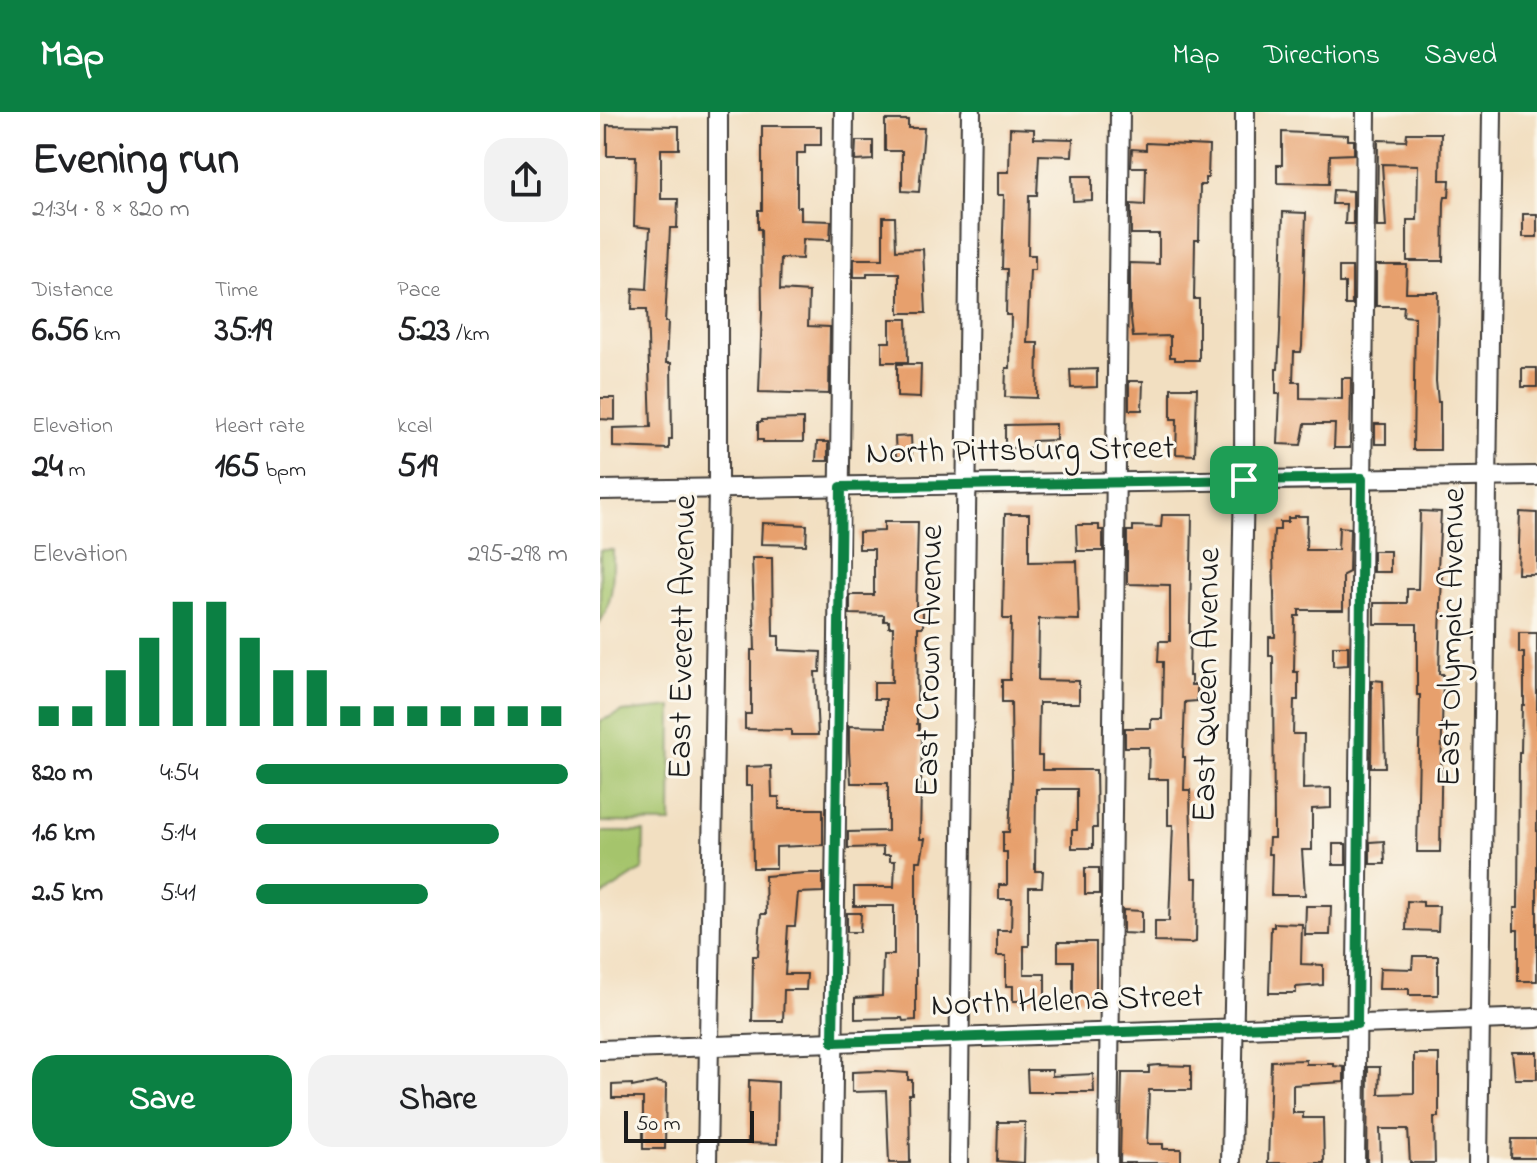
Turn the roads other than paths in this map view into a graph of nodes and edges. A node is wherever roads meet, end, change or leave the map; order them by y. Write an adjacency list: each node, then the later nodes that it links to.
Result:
1 (718, 112): 15 (street, East Everett Avenue)
2 (844, 112): 14 (street)
3 (971, 112): 13 (street, East Crown Avenue)
4 (1120, 112): 12 (street)
5 (1245, 112): 11 (street, East Queen Avenue)
6 (1366, 112): 10 (street)
7 (1492, 112): 9 (street, East Olympic Avenue)
8 (1537, 476): 9 (street, North Pittsburg Street)
9 (1487, 477): 10 (street, North Pittsburg Street); 18 (street, East Olympic Avenue)
10 (1362, 478): 11 (street, North Pittsburg Street); 19 (street)
11 (1244, 480): 12 (street, North Pittsburg Street); 20 (street, East Queen Avenue)
12 (1115, 482): 13 (street, North Pittsburg Street); 21 (street)
13 (965, 485): 14 (street, North Pittsburg Street); 22 (street, East Crown Avenue)
14 (841, 487): 15 (street, North Pittsburg Street); 23 (street)
15 (718, 488): 16 (street, North Pittsburg Street); 24 (street, East Everett Avenue)
16 (600, 490)
17 (1537, 1018): 18 (street, North Helena Street)
18 (1480, 1020): 19 (street, North Helena Street); 32 (street, East Olympic Avenue)
19 (1357, 1024): 20 (street, North Helena Street); 31 (street)
20 (1233, 1029): 21 (street, North Helena Street); 30 (street, East Queen Avenue)
21 (1109, 1033): 22 (street, North Helena Street); 29 (street)
22 (960, 1039): 23 (street, North Helena Street); 28 (street, East Crown Avenue)
23 (833, 1042): 24 (street, North Helena Street); 27 (street)
24 (708, 1045): 25 (street, North Helena Street); 26 (street, East Everett Avenue)
25 (600, 1050)
26 (707, 1163)
27 (832, 1163)
28 (958, 1163)
29 (1108, 1163)
30 (1231, 1163)
31 (1355, 1163)
32 (1478, 1163)

